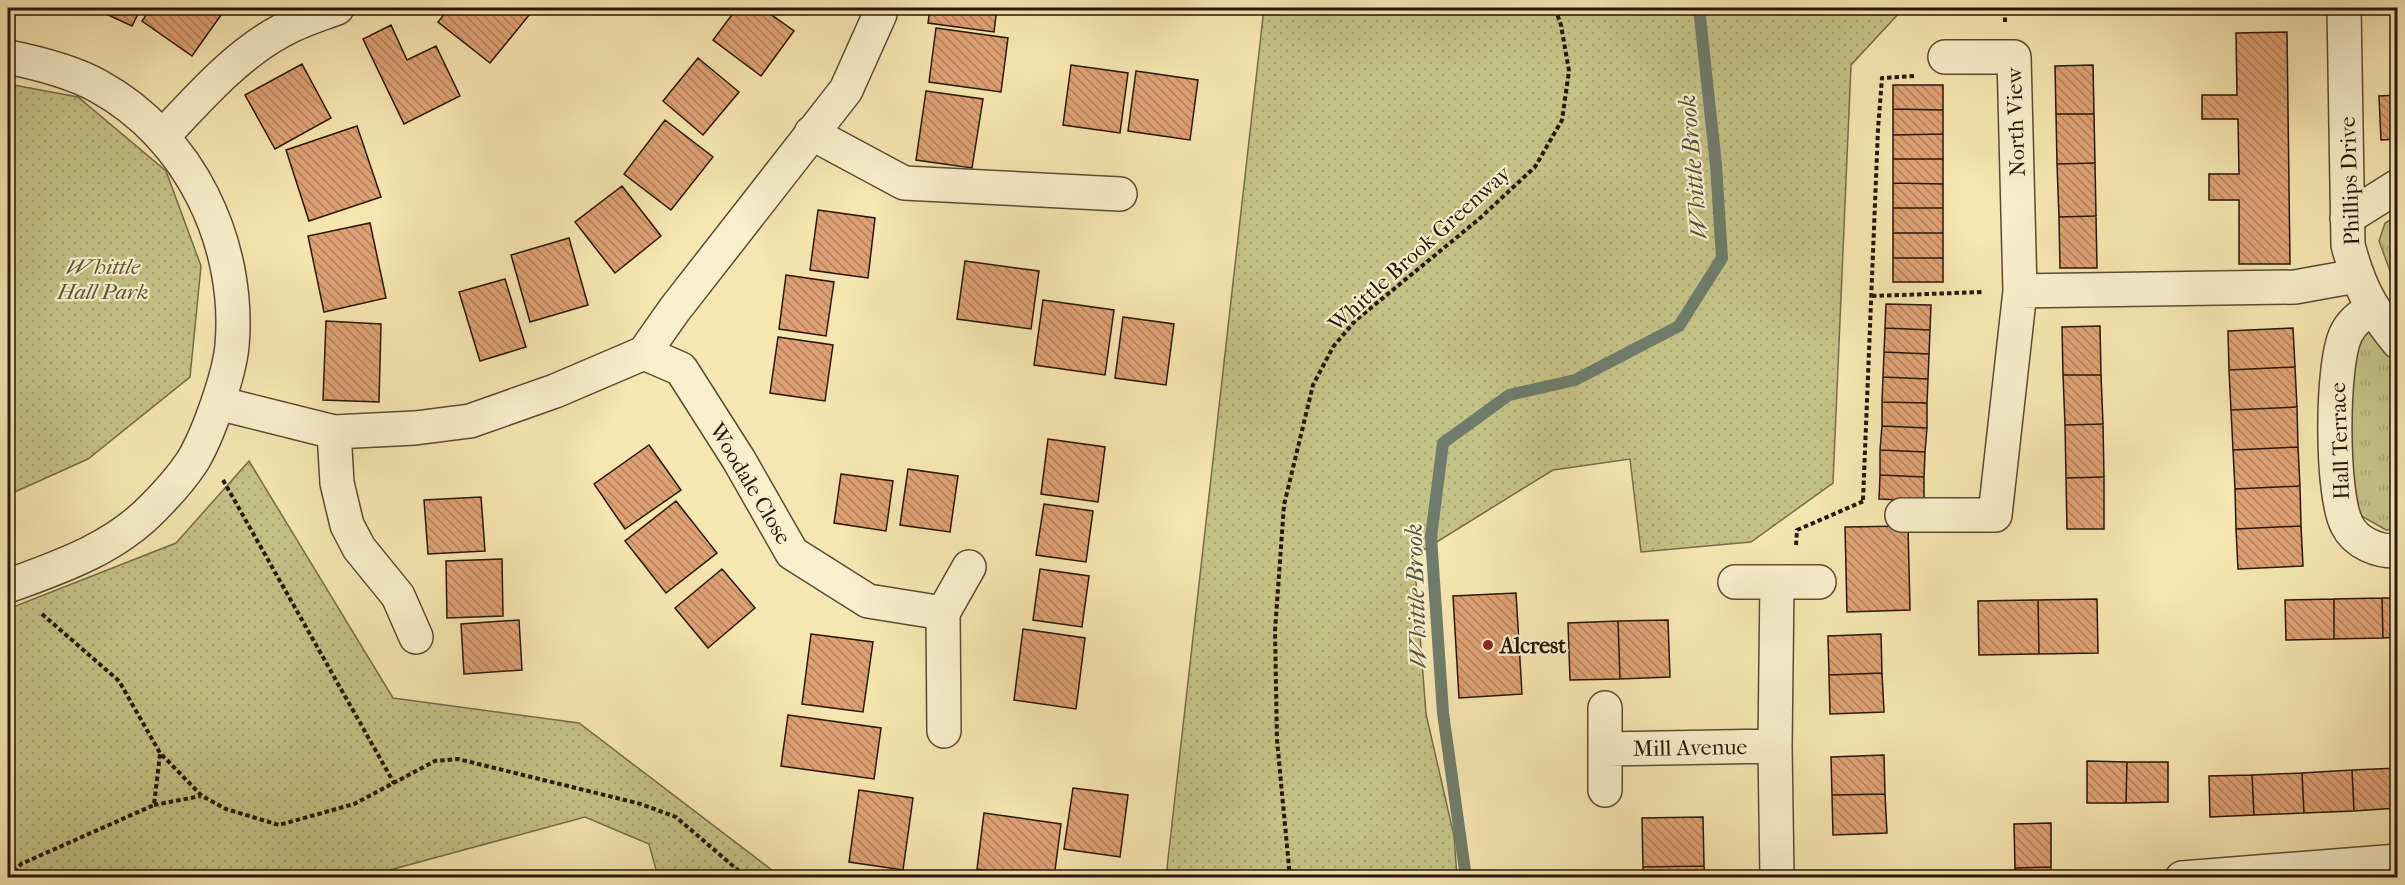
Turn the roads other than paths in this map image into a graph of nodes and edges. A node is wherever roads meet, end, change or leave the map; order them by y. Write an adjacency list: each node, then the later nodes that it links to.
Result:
1 (337, 8): 7 (street)
2 (880, 8): 6 (street)
3 (2344, 8): 10 (street, Phillips Drive)
4 (8, 57): 7 (street)
5 (1946, 57): 12 (street, North View)
6 (811, 133): 9 (street); 15 (street)
7 (162, 137): 16 (street)
8 (2397, 186): 10 (street)
9 (1120, 194)
10 (2347, 218): 11 (street, Phillips Drive)
11 (2356, 276): 12 (street); 13 (street, Phillips Drive)
12 (2020, 291): 18 (street, North View)
13 (2372, 309): 14 (street, Phillips Drive); 19 (street, Hall Terrace)
14 (2397, 342)
15 (644, 353): 17 (street); 23 (street, Woodale Close)
16 (218, 403): 17 (street); 22 (street)
17 (334, 432): 24 (street)
18 (1902, 515)
19 (2397, 551)
20 (969, 567): 23 (street)
21 (1735, 582): 27 (street, Mill Avenue)
22 (8, 586)
23 (943, 613): 26 (street)
24 (416, 637)
25 (1605, 708): 28 (street, Mill Avenue)
26 (944, 731)
27 (1775, 746): 28 (street, Mill Avenue); 31 (street, Mill Avenue)
28 (1605, 749): 29 (street, Mill Avenue)
29 (1605, 790)
30 (2397, 861): 32 (street)
31 (1777, 878)
32 (2182, 878)

